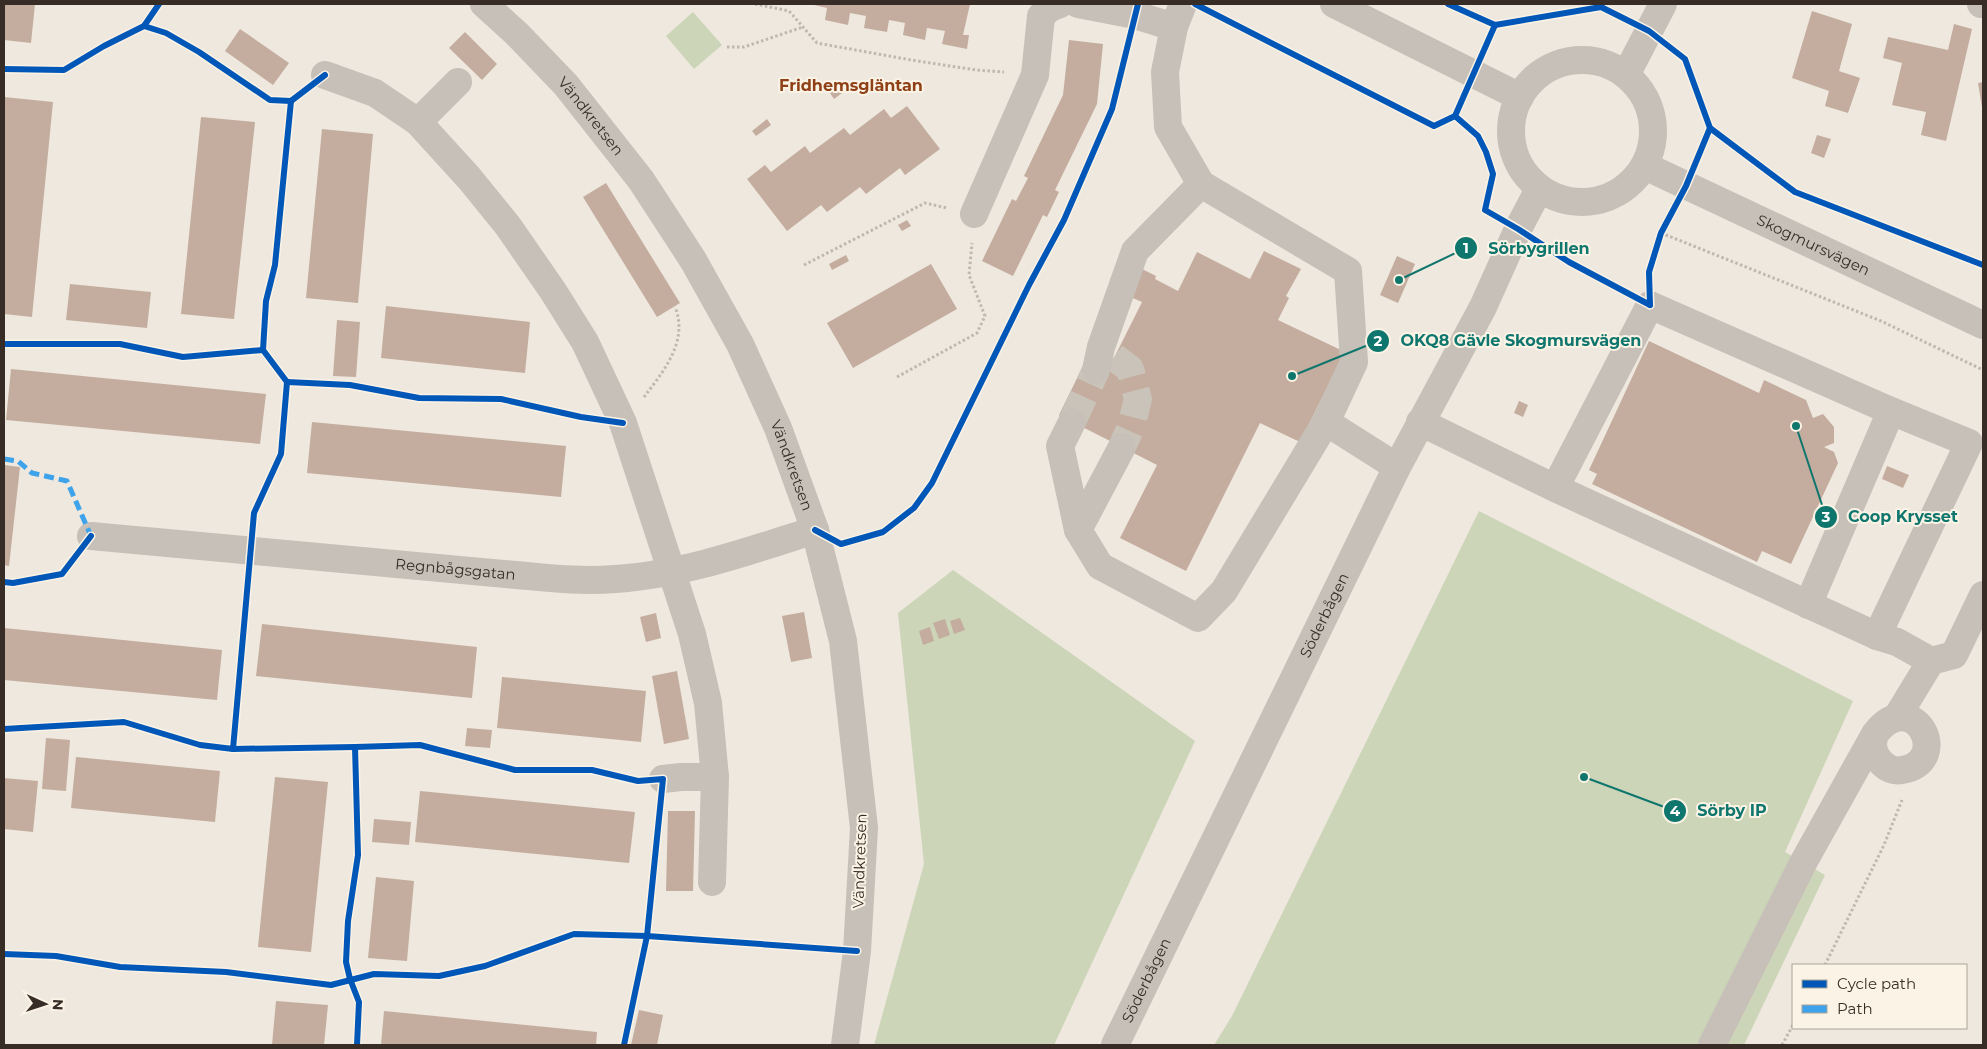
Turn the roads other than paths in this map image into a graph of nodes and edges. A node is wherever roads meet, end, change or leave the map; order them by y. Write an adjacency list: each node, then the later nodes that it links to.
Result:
1 (484, 4): 26 (street, Vändkretsen)
2 (1060, 4): 15 (street)
3 (1078, 4): 6 (street)
4 (1334, 4): 10 (street)
5 (1663, 4): 8 (street)
6 (1178, 15): 13 (street)
7 (325, 75): 11 (street)
8 (1626, 75): 10 (street); 12 (street)
9 (458, 82): 11 (street)
10 (1520, 97): 14 (street)
11 (418, 122): 29 (street)
12 (1645, 166): 14 (street); 16 (street, Skogmursvägen)
13 (1201, 184): 17 (street); 20 (street)
14 (1539, 189): 21 (street, Söderbågen)
15 (974, 214)
16 (1983, 325)
17 (1104, 358)
18 (1891, 411): 22 (street); 25 (street); 31 (street)
19 (1072, 422): 27 (street)
20 (1326, 422): 24 (street); 27 (street)
21 (1420, 422): 24 (street, Söderbågen); 25 (street)
22 (1976, 446): 32 (street)
23 (1122, 447): 27 (street)
24 (1397, 467): 40 (street, Söderbågen)
25 (1556, 488): 31 (street)
26 (815, 530): 29 (street, Regnbågsgatan); 39 (street, Vändkretsen)
27 (1078, 530)
28 (91, 536): 29 (street, Regnbågsgatan)
29 (671, 573): 36 (street)
30 (1983, 595): 33 (street)
31 (1808, 605): 32 (street)
32 (1877, 636): 33 (street)
33 (1931, 661): 34 (street)
34 (1897, 717): 35 (street); 35 (street)
35 (1875, 734): 41 (street)
36 (715, 778): 37 (street); 38 (street)
37 (663, 779)
38 (712, 882)
39 (845, 1045)
40 (1115, 1045)
41 (1712, 1045)

